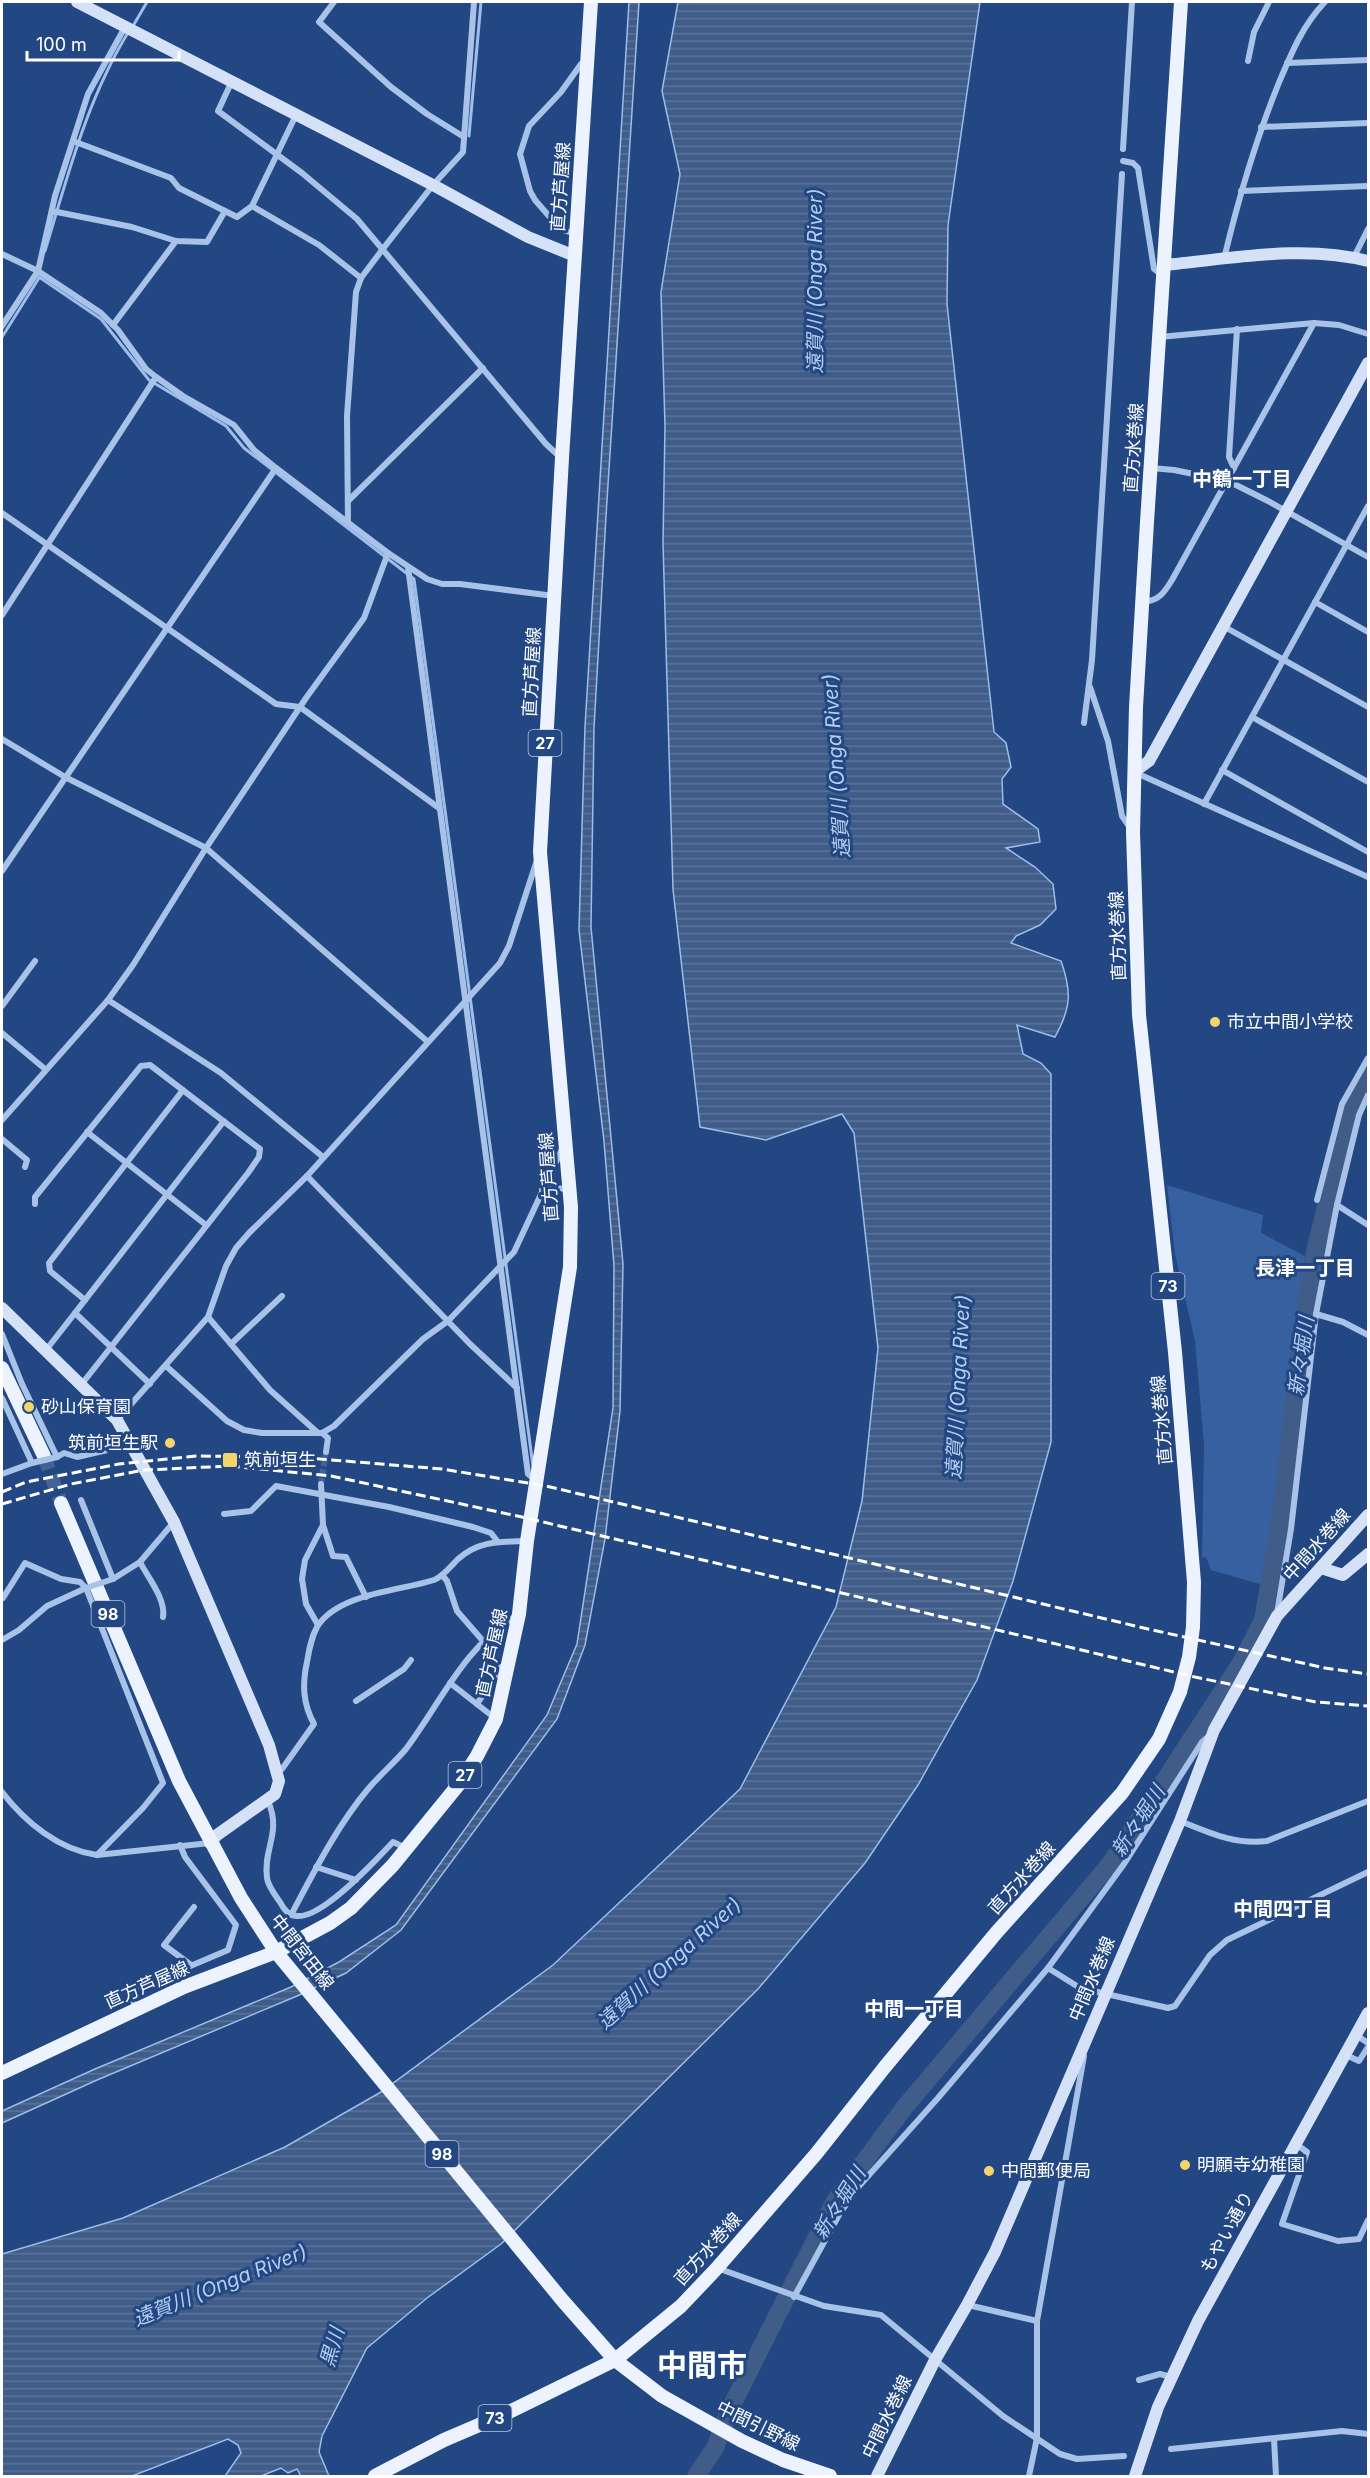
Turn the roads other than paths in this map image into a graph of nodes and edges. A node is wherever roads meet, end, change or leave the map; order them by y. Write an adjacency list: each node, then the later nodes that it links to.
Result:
1 (76, 2): 9 (street)
2 (334, 2): 18 (street)
3 (474, 2): 18 (street)
4 (591, 2): 13 (main road, 直方芦屋線 / 27)
5 (1132, 2): 20 (street)
6 (1181, 2): 40 (main road, 直方水巻線 / 73)
7 (1269, 2): 11 (street)
8 (1325, 2): 12 (street)
9 (125, 27): 14 (street); 19 (street)
10 (1368, 60): 12 (street)
11 (1248, 61)
12 (1287, 63): 17 (street)
13 (587, 64): 31 (main road, 直方芦屋線 / 27); 31 (street)
14 (231, 81): 15 (street); 21 (street)
15 (297, 115): 21 (street); 24 (street)
16 (1368, 123): 17 (street)
17 (1261, 127): 26 (street)
18 (464, 137): 24 (street)
19 (73, 141): 28 (street); 29 (street)
20 (1123, 149)
21 (277, 155): 27 (street); 33 (street)
22 (1123, 161): 40 (street)
23 (1122, 174): 74 (street)
24 (433, 185): 33 (street); 35 (street)
25 (1368, 186): 26 (street)
26 (1241, 191): 37 (street)
27 (252, 206): 29 (street); 41 (street)
28 (52, 211): 32 (street); 39 (street)
29 (225, 211): 32 (street)
30 (1368, 229): 36 (street)
31 (576, 234): 35 (main road, 直方芦屋線 / 27)
32 (176, 241): 43 (street)
33 (382, 250): 41 (street); 49 (street)
34 (2, 254): 39 (street)
35 (575, 255): 51 (main road, 直方芦屋線 / 27)
36 (1354, 257): 37 (street); 38 (street)
37 (1224, 260): 40 (street)
38 (1368, 261)
39 (38, 271): 43 (street); 44 (street)
40 (1164, 271): 47 (main road, 直方水巻線 / 73)
41 (361, 278): 56 (street)
42 (1314, 323): 45 (street); 46 (street); 54 (street)
43 (113, 325): 50 (street)
44 (2, 326)
45 (1237, 329): 47 (street); 54 (street)
46 (1368, 334)
47 (1159, 337): 53 (main road, 直方水巻線 / 73)
48 (1368, 363): 58 (street)
49 (483, 368): 51 (street); 56 (street)
50 (156, 377): 52 (street); 61 (street)
51 (562, 458): 66 (main road, 直方芦屋線 / 27)
52 (276, 468): 60 (street); 71 (street)
53 (1150, 468): 55 (street); 67 (main road, 直方水巻線 / 73)
54 (1234, 468): 55 (street)
55 (1228, 481): 58 (street); 67 (street)
56 (348, 501): 60 (street)
57 (1368, 506): 62 (street)
58 (1286, 512): 62 (street); 70 (street)
59 (2, 513): 61 (street)
60 (348, 523): 63 (street)
61 (47, 544): 69 (street); 71 (street)
62 (1347, 545): 64 (street); 68 (street)
63 (388, 553): 65 (street); 75 (street)
64 (1368, 557)
65 (408, 567): 66 (street); 85 (street)
66 (554, 596): 88 (main road, 直方芦屋線 / 27)
67 (1142, 602): 81 (main road, 直方水巻線 / 73)
68 (1315, 602): 72 (street); 73 (street)
69 (2, 615)
70 (1223, 626): 73 (street); 81 (street)
71 (166, 629): 75 (street); 82 (street)
72 (1368, 632)
73 (1283, 660): 76 (street); 77 (street)
74 (1089, 685): 78 (street); 86 (street)
75 (300, 707): 85 (street); 87 (street)
76 (1368, 707)
77 (1252, 717): 80 (street); 83 (street)
78 (1084, 723)
79 (2, 739): 82 (street)
80 (1222, 770): 84 (street); 89 (street)
81 (1134, 772): 84 (street); 86 (main road, 直方水巻線 / 73)
82 (65, 777): 87 (street); 90 (street)
83 (1368, 782)
84 (1204, 804): 91 (street)
85 (440, 808): 94 (street)
86 (1133, 832): 204 (main road, 直方水巻線 / 73)
87 (206, 848): 93 (street); 97 (street)
88 (540, 852): 94 (street); 106 (main road, 直方芦屋線 / 27)
89 (1368, 852)
90 (2, 872)
91 (1368, 877)
92 (35, 961): 95 (street)
93 (108, 1000): 99 (street); 107 (street)
94 (464, 1003): 97 (street); 119 (street)
95 (2, 1006)
96 (2, 1033): 99 (street)
97 (428, 1042): 107 (street)
98 (1368, 1058): 114 (street)
99 (45, 1069): 102 (street)
100 (183, 1090): 103 (street); 104 (street); 108 (street)
101 (1368, 1095): 116 (street)
102 (2, 1120)
103 (224, 1121): 113 (street); 117 (street)
104 (87, 1132): 108 (street); 115 (street)
105 (2, 1139): 109 (street)
106 (564, 1145): 111 (street); 112 (main road, 直方芦屋線 / 27)
107 (323, 1157): 110 (street)
108 (126, 1163): 113 (street); 121 (street)
109 (25, 1167)
110 (307, 1176): 125 (street); 126 (street)
111 (542, 1190): 112 (street); 119 (street)
112 (569, 1193): 144 (main road, 直方芦屋線 / 27)
113 (166, 1195): 117 (street); 121 (street)
114 (1317, 1200)
115 (34, 1204)
116 (1337, 1205): 118 (street); 124 (street)
117 (206, 1225): 130 (street)
118 (1368, 1225)
119 (501, 1267): 126 (street); 136 (street)
120 (282, 1296): 129 (street)
121 (85, 1300): 123 (street)
122 (2, 1312): 131 (street)
123 (75, 1313): 130 (street); 131 (street)
124 (1316, 1314): 128 (street); 164 (street)
125 (208, 1317): 129 (street); 132 (street)
126 (448, 1322): 136 (street); 139 (street)
127 (2, 1334): 142 (street)
128 (1368, 1335)
129 (231, 1344): 139 (street)
130 (111, 1347): 134 (street); 135 (street)
131 (46, 1351): 135 (street)
132 (166, 1366): 134 (street); 139 (street)
133 (2, 1368): 142 (main road)
134 (150, 1384): 138 (street)
135 (81, 1385): 138 (street)
136 (517, 1388): 144 (street)
137 (2, 1398): 142 (street)
138 (117, 1420): 140 (street)
139 (320, 1433): 141 (street)
140 (129, 1445): 142 (street); 151 (street)
141 (326, 1452)
142 (44, 1459): 143 (street)
143 (2, 1474)
144 (537, 1481): 153 (main road, 直方芦屋線 / 27)
145 (321, 1484): 146 (street)
146 (321, 1494): 149 (street); 152 (street); 154 (street)
147 (81, 1500): 159 (street)
148 (61, 1503): 182 (main road, 中間宮田線 / 98)
149 (224, 1514)
150 (1368, 1515): 157 (street, 中間水巻線)
151 (174, 1522): 156 (street); 176 (street)
152 (323, 1525): 161 (street); 166 (street)
153 (527, 1541): 154 (street); 163 (main road, 直方芦屋線 / 27)
154 (498, 1542): 158 (street)
155 (1368, 1554): 157 (street)
156 (140, 1562): 159 (street); 165 (street)
157 (1321, 1568): 164 (street, 中間水巻線)
158 (441, 1575): 161 (street); 168 (street)
159 (113, 1579): 160 (street, bridge)
160 (86, 1588): 162 (street); 167 (street); 185 (street)
161 (366, 1597): 166 (street)
162 (3, 1598)
163 (519, 1614): 168 (street); 174 (main road, 直方芦屋線 / 27)
164 (1277, 1616): 175 (street, 中間水巻線)
165 (163, 1617)
166 (318, 1625): 176 (street)
167 (2, 1640)
168 (483, 1641): 171 (street)
169 (411, 1660): 172 (street)
170 (501, 1667): 173 (street)
171 (450, 1683): 173 (street); 186 (street)
172 (356, 1701)
173 (477, 1704): 174 (street)
174 (496, 1719): 184 (main road, 直方芦屋線 / 27)
175 (1214, 1730): 181 (street, 中間水巻線); 193 (street)
176 (277, 1771): 178 (street)
177 (4, 1795): 180 (street); 185 (street)
178 (268, 1801): 182 (street); 190 (street)
179 (1368, 1801): 181 (street)
180 (2, 1804)
181 (1180, 1821): 194 (street, 中間水巻線)
182 (210, 1843): 183 (street); 191 (main road, 中間宮田線 / 98)
183 (180, 1845): 185 (street); 192 (street)
184 (406, 1848): 188 (street); 191 (main road, 直方芦屋線 / 27)
185 (97, 1855)
186 (316, 1867): 188 (street); 190 (street)
187 (1368, 1872): 194 (street)
188 (356, 1880): 190 (street)
189 (194, 1907): 192 (street)
190 (291, 1915)
191 (280, 1956): 195 (main road, 直方芦屋線 / 27); 208 (main road, 中間宮田線 / 98)
192 (191, 1965): 195 (street)
193 (1048, 1968): 194 (street); 205 (street)
194 (1104, 1993): 198 (street, 中間水巻線)
195 (136, 2008): 201 (main road, 直方芦屋線 / 27)
196 (1368, 2013): 197 (street, もやい通り)
197 (1356, 2035): 199 (street); 200 (street, もやい通り)
198 (1086, 2040): 206 (street, 中間水巻線); 207 (street)
199 (1368, 2045): 200 (street)
200 (1346, 2055): 202 (street, もやい通り)
201 (2, 2073)
202 (1296, 2144): 203 (street); 210 (street, もやい通り)
203 (1368, 2220)
204 (717, 2268): 205 (street); 208 (main road, 直方水巻線 / 73)
205 (794, 2297): 209 (street)
206 (967, 2306): 207 (street); 209 (street, 中間水巻線)
207 (1037, 2321): 213 (street)
208 (615, 2360): 217 (main road, 直方水巻線 / 73); 218 (main road, 中間引野線)
209 (935, 2360): 213 (street); 219 (street, 中間水巻線)
210 (1171, 2377): 211 (street); 221 (street, もやい通り)
211 (1139, 2380)
212 (1368, 2434): 214 (street)
213 (1037, 2438): 216 (street); 220 (street)
214 (1274, 2439): 215 (street); 222 (street)
215 (1171, 2449)
216 (1124, 2456)
217 (376, 2476)
218 (830, 2476)
219 (877, 2476)
220 (1029, 2476)
221 (1135, 2476)
222 (1276, 2476)

